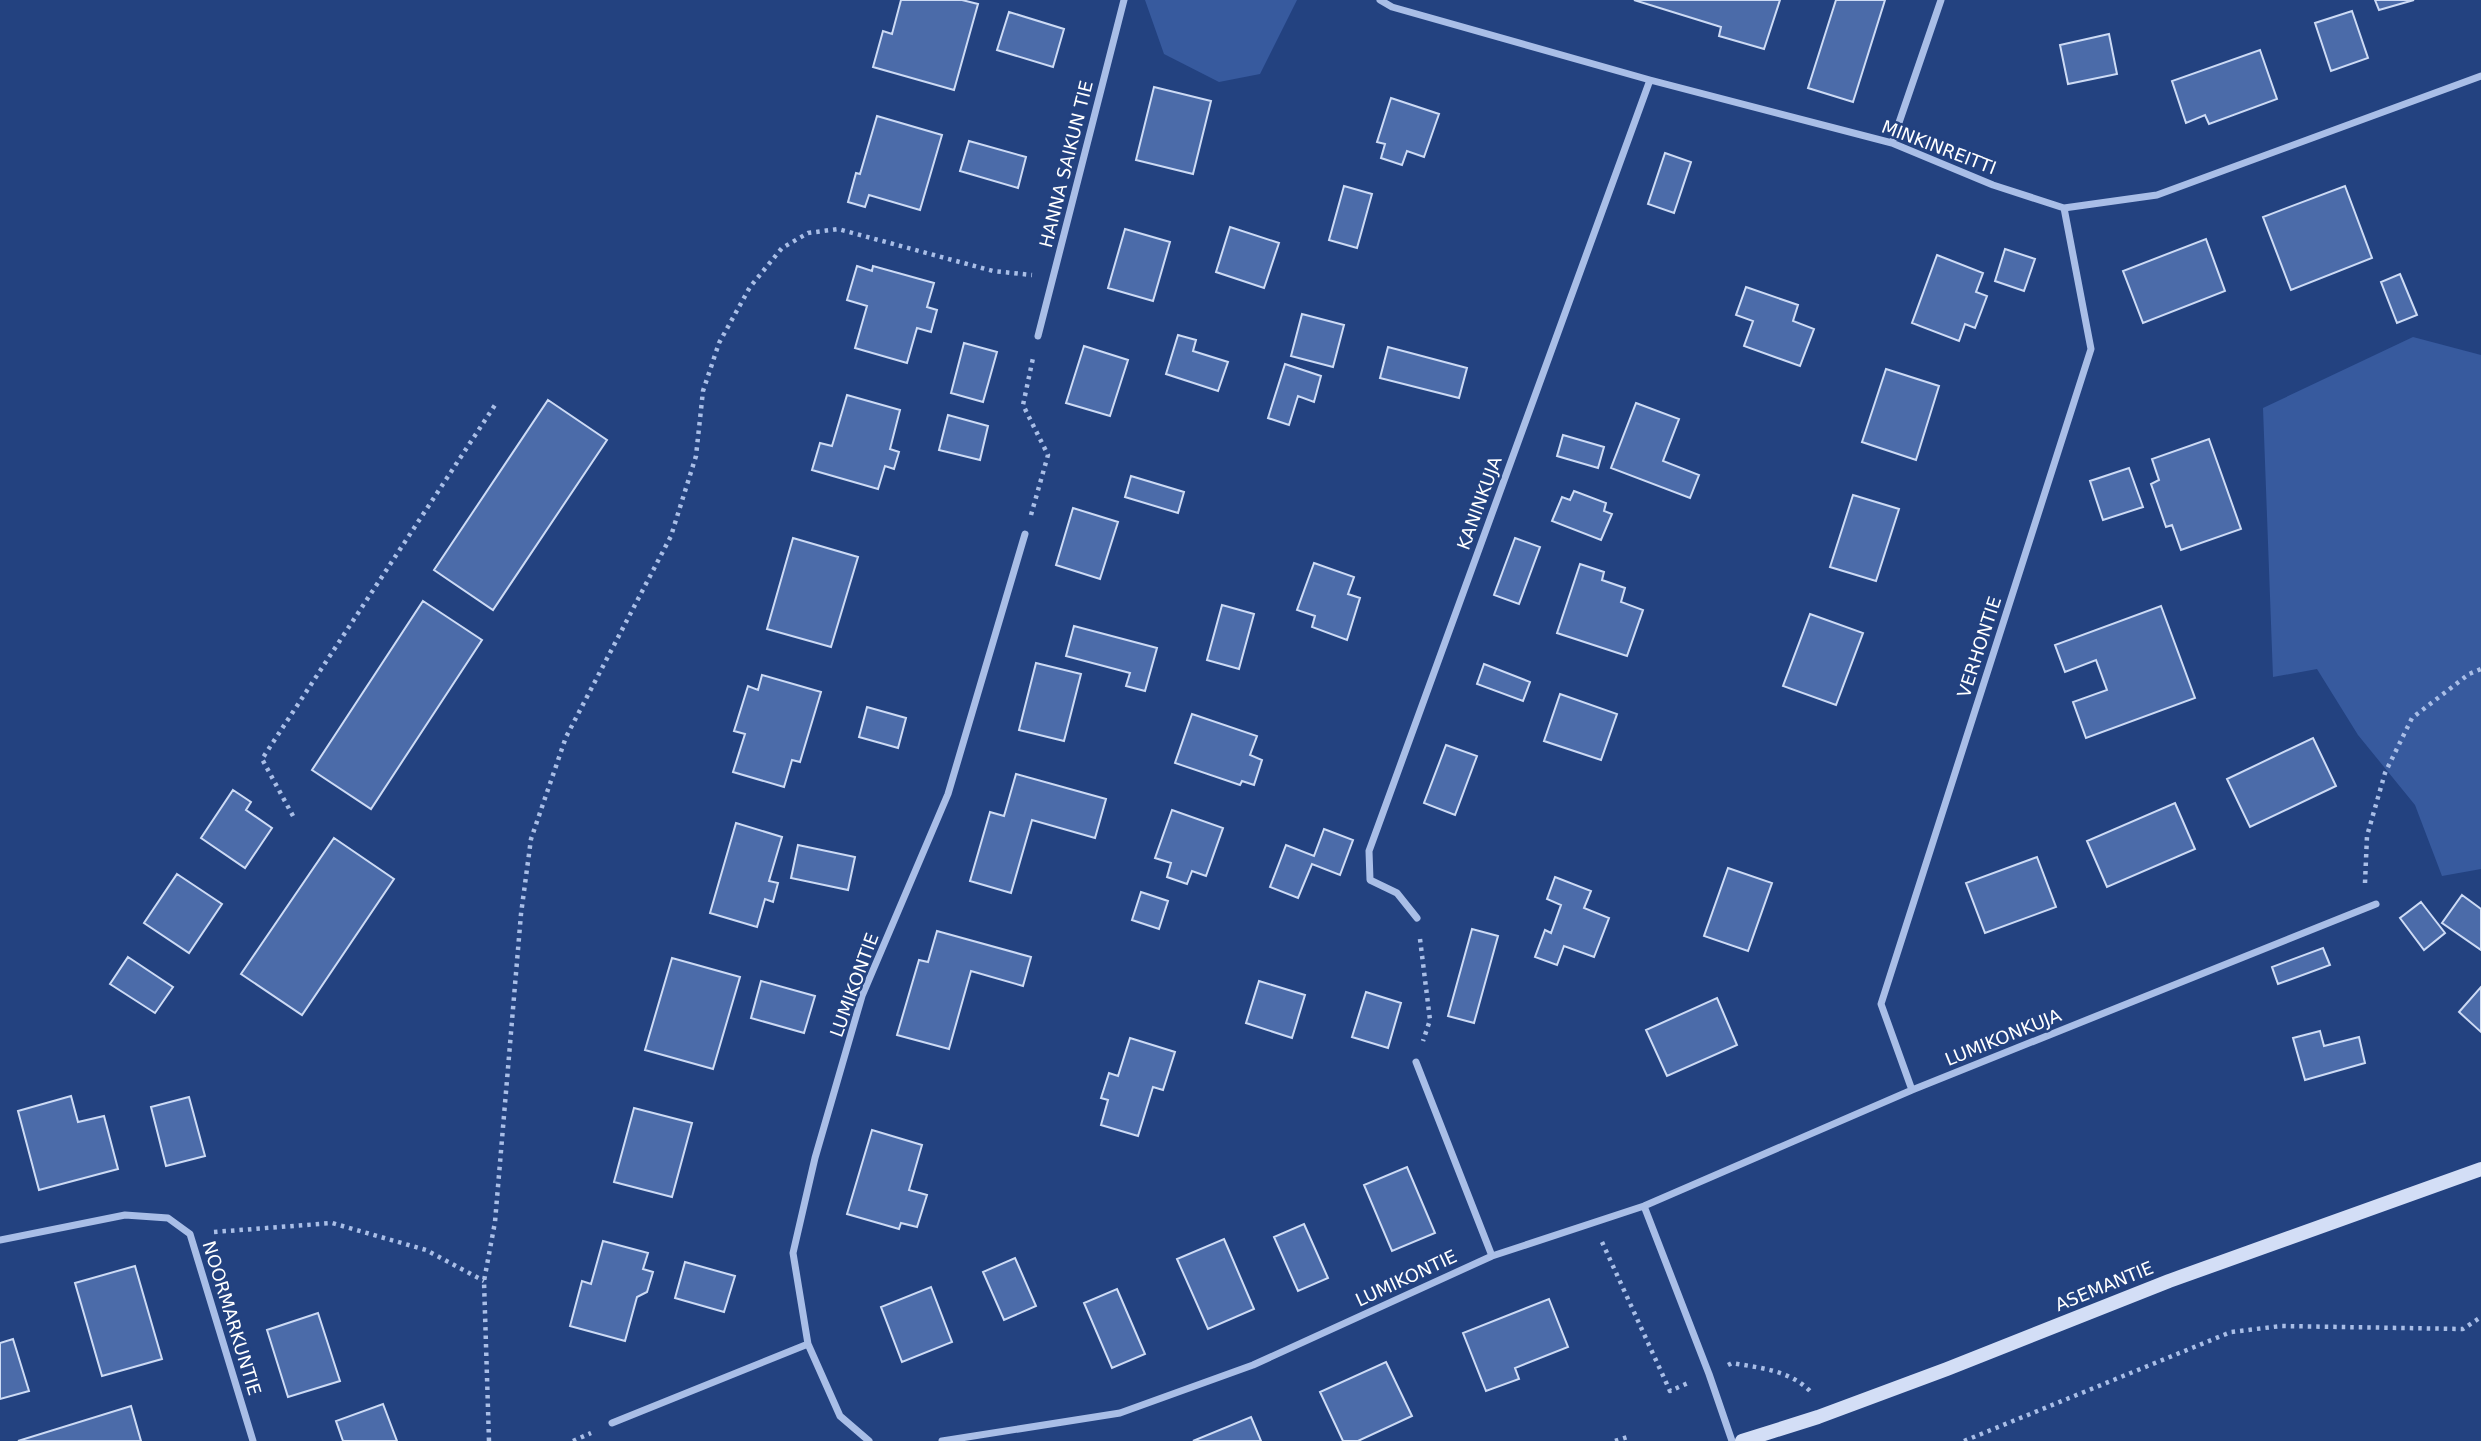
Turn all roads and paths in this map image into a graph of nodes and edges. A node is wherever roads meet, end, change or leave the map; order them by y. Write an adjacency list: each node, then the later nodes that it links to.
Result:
1 (1124, 0): 8 (street, HANNA SAIKUN TIE)
2 (1380, 0): 5 (street, MINKINREITTI)
3 (1941, 0): 6 (street)
4 (2481, 76): 7 (street, MINKINREITTI)
5 (1650, 80): 6 (street, MINKINREITTI); 16 (street, KANINKUJA)
6 (1892, 143): 7 (street, MINKINREITTI)
7 (2064, 208): 18 (street, VERHONTIE)
8 (1054, 277): 9 (street, HANNA SAIKUN TIE); 25 (path)
9 (1038, 336): 11 (path)
10 (497, 402): 13 (path)
11 (1025, 534): 27 (street, LUMIKONTIE)
12 (2481, 669): 15 (path)
13 (292, 816)
14 (2376, 904): 15 (street, LUMIKONKUJA)
15 (2364, 909): 18 (street, LUMIKONKUJA)
16 (1417, 918): 17 (path)
17 (1416, 1062): 24 (street)
18 (1912, 1090): 20 (street, LUMIKONKUJA)
19 (2481, 1170): 29 (main road, ASEMANTIE)
20 (1644, 1206): 21 (street, LUMIKONTIE); 28 (street)
21 (1593, 1222): 24 (street, LUMIKONTIE); 28 (path)
22 (190, 1234): 23 (street, NOORMARKUNTIE); 25 (path); 32 (street, NOORMARKUNTIE)
23 (0, 1240)
24 (1492, 1256): 35 (street, LUMIKONTIE)
25 (484, 1281): 33 (path)
26 (2481, 1317): 39 (path)
27 (808, 1344): 30 (street); 34 (street, LUMIKONTIE)
28 (1709, 1374): 29 (path); 37 (street)
29 (1818, 1417): 38 (main road, ASEMANTIE)
30 (612, 1423)
31 (1631, 1436): 36 (path)
32 (253, 1441)
33 (489, 1441)
34 (869, 1441)
35 (942, 1441)
36 (1615, 1441)
37 (1732, 1441)
38 (1742, 1441)
39 (1964, 1441)

